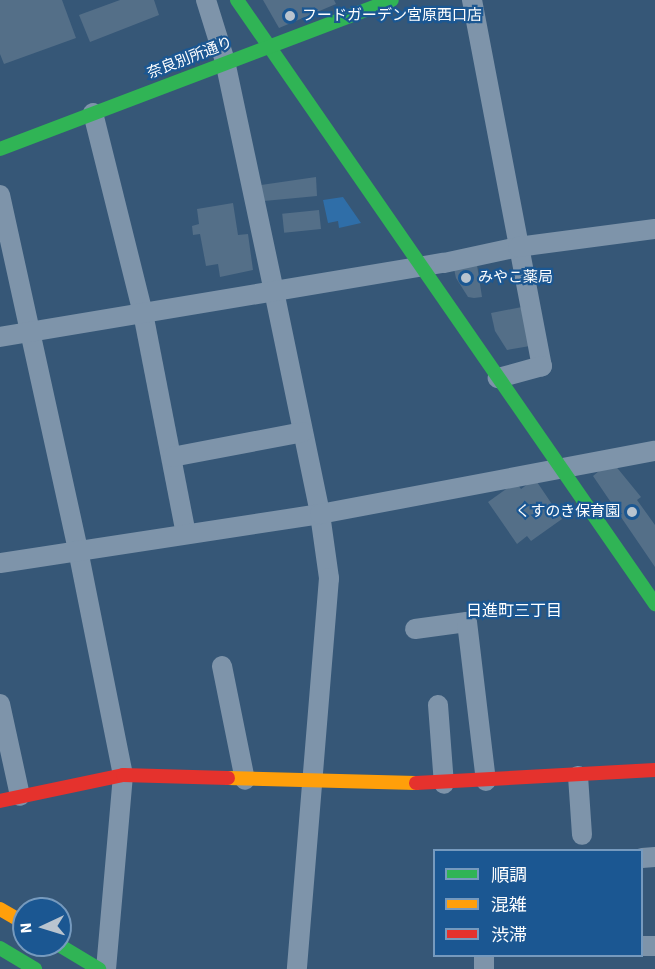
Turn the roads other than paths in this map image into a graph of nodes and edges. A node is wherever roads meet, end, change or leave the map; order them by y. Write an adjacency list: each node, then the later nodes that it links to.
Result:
1 (206, 0): 7 (street)
2 (237, 0): 6 (main road)
3 (392, 0): 5 (main road, 奈良別所通り)
4 (472, 0): 12 (street)
5 (348, 8): 6 (main road, 奈良別所通り)
6 (267, 47): 7 (main road, 奈良別所通り); 13 (main road)
7 (225, 61): 8 (main road, 奈良別所通り); 14 (street)
8 (93, 113): 9 (main road, 奈良別所通り); 15 (street)
9 (0, 149)
10 (0, 195): 16 (street)
11 (655, 229): 12 (street)
12 (518, 247): 13 (street); 18 (street)
13 (419, 267): 14 (street); 18 (main road)
14 (274, 291): 15 (street); 19 (street)
15 (143, 313): 16 (street); 21 (street)
16 (30, 332): 17 (street); 25 (street)
17 (0, 337)
18 (498, 378): 22 (main road)
19 (303, 432): 21 (street); 23 (street)
20 (654, 457): 22 (street)
21 (172, 458): 24 (street)
22 (558, 466): 23 (street); 27 (main road)
23 (320, 514): 24 (street); 37 (street)
24 (186, 534): 25 (street)
25 (78, 550): 26 (street); 33 (street)
26 (0, 563)
27 (655, 604)
28 (415, 629): 36 (street)
29 (222, 666): 35 (street)
30 (0, 704): 39 (street)
31 (438, 705): 38 (street)
32 (655, 770): 34 (main road)
33 (123, 775): 35 (main road); 39 (main road); 46 (street)
34 (578, 776): 36 (main road); 41 (street)
35 (245, 780): 37 (main road)
36 (486, 781): 38 (main road)
37 (310, 783): 38 (main road); 47 (street)
38 (444, 784)
39 (20, 796): 40 (main road)
40 (0, 801)
41 (582, 835)
42 (0, 948): 44 (main road)
43 (72, 953): 45 (main road)
44 (35, 969)
45 (99, 969)
46 (106, 969)
47 (297, 969)

